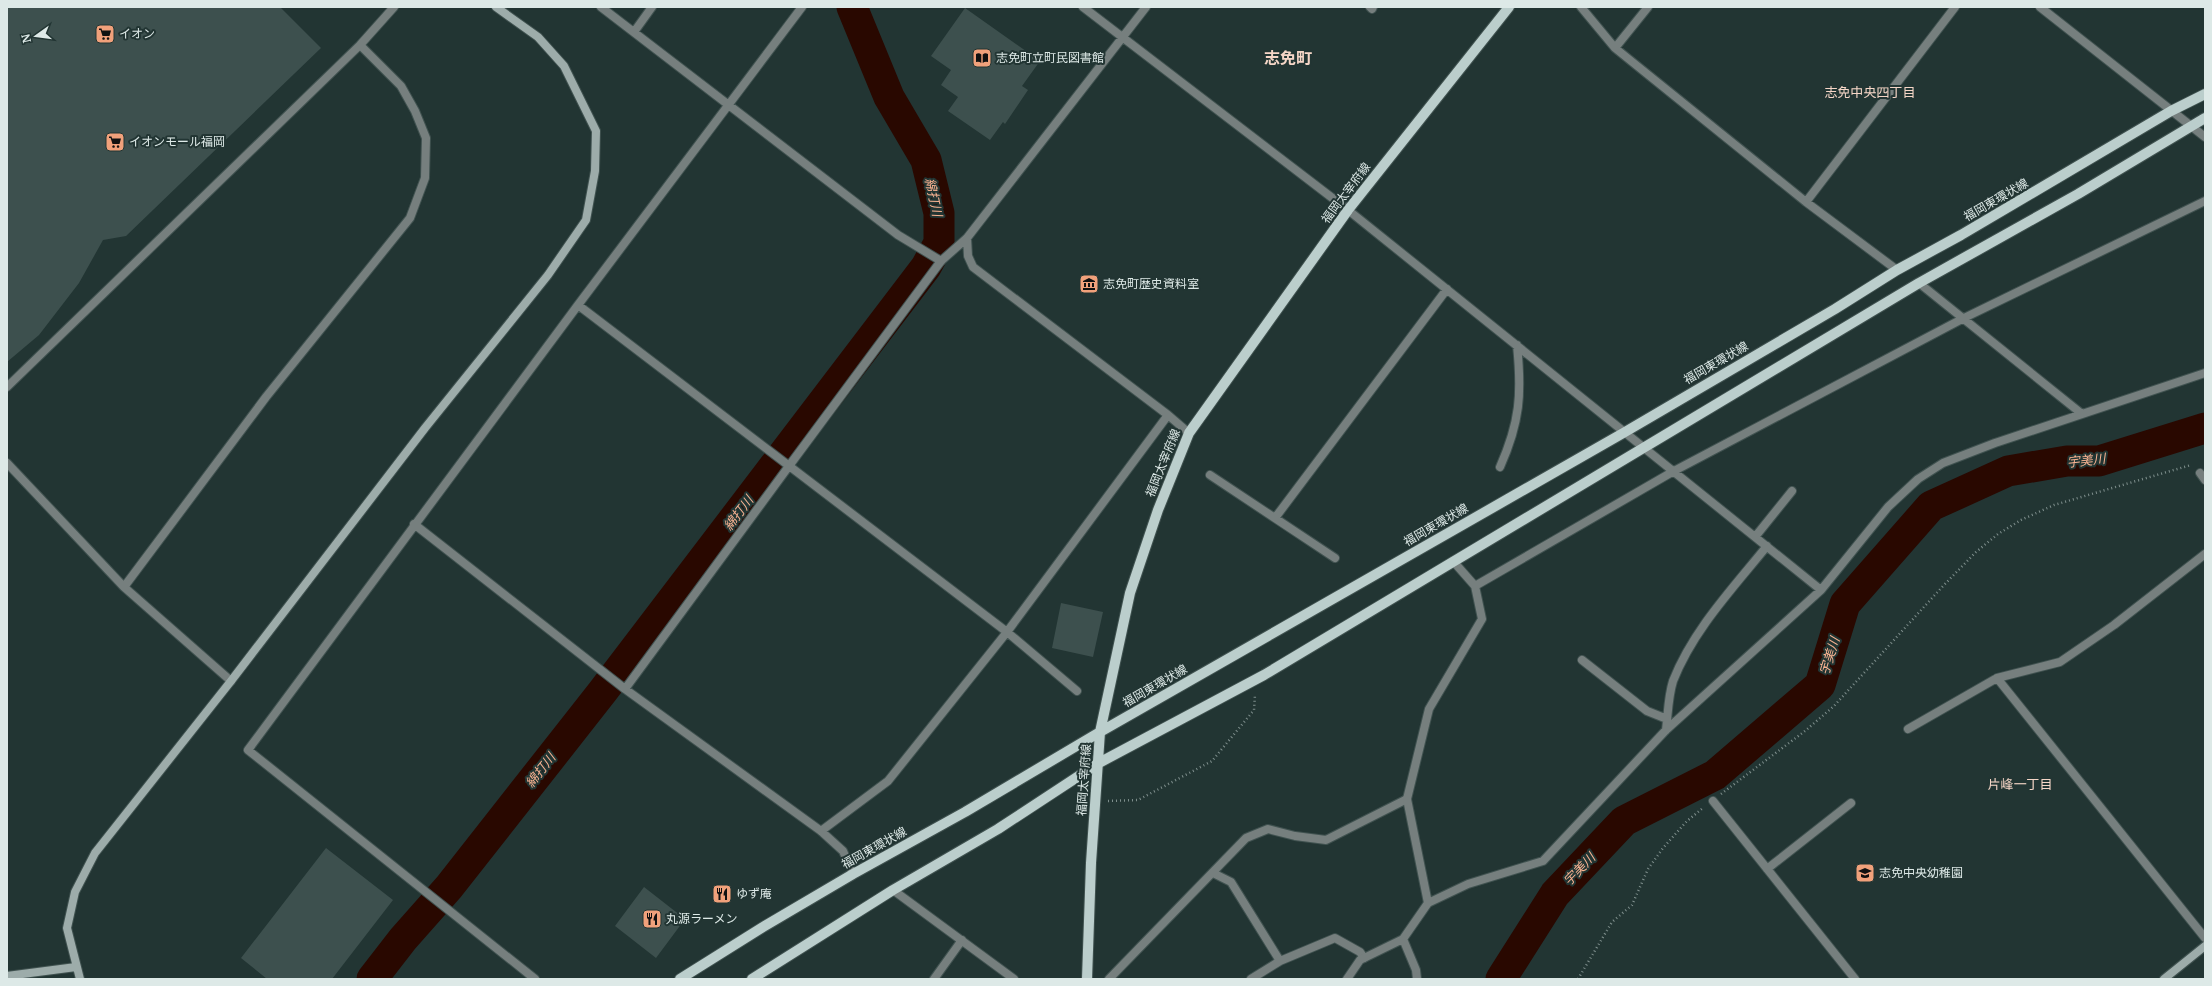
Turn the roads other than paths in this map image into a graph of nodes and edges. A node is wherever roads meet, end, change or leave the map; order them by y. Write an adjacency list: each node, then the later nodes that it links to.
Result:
1 (394, 7): 17 (street)
2 (496, 7): 62 (street)
3 (601, 7): 15 (street)
4 (652, 7): 15 (street)
5 (802, 7): 20 (street)
6 (1083, 7): 16 (street)
7 (1146, 7): 16 (street)
8 (1370, 7): 9 (street)
9 (1373, 7)
10 (1509, 7): 27 (main road, 福岡太宰府線)
11 (1581, 7): 18 (street)
12 (1648, 7): 18 (street)
13 (1956, 7): 26 (street)
14 (2040, 7): 21 (street)
15 (634, 32): 20 (street)
16 (1123, 38): 27 (street); 28 (street)
17 (360, 45): 37 (street); 57 (street)
18 (1615, 48): 26 (street)
19 (2205, 94): 21 (main road, 福岡東環状線)
20 (729, 104): 29 (street); 33 (street)
21 (2171, 111): 23 (street); 30 (main road, 福岡東環状線)
22 (2205, 118): 23 (main road)
23 (2190, 126): 24 (street); 31 (main road)
24 (2205, 138)
25 (2205, 201): 34 (street)
26 (1806, 202): 30 (street)
27 (1348, 210): 32 (street); 41 (main road, 福岡太宰府線)
28 (968, 238): 29 (street); 39 (street)
29 (941, 261): 44 (street)
30 (1897, 270): 40 (main road, 福岡東環状線)
31 (1919, 283): 34 (street); 42 (main road)
32 (1447, 289): 35 (street); 49 (street)
33 (578, 305): 44 (street); 50 (street)
34 (1964, 318): 38 (street); 46 (street)
35 (1518, 345): 40 (street); 45 (street)
36 (2205, 373): 38 (street)
37 (7, 387)
38 (2082, 414): 58 (street)
39 (1168, 415): 41 (street); 59 (street)
40 (1625, 432): 42 (street); 68 (main road, 福岡東環状線)
41 (1189, 433): 68 (main road, 福岡太宰府線)
42 (1645, 448): 46 (street); 55 (main road)
43 (7, 463): 57 (street)
44 (789, 466): 59 (street); 63 (street)
45 (1500, 467)
46 (1674, 471): 51 (street); 56 (street)
47 (1210, 475): 49 (street)
48 (1792, 491): 51 (street)
49 (1275, 518): 54 (street)
50 (414, 524): 63 (street); 88 (street)
51 (1755, 537): 52 (street)
52 (1767, 546): 58 (street); 65 (street)
53 (2205, 554): 61 (street)
54 (1335, 558)
55 (1453, 560): 56 (street); 69 (main road)
56 (1475, 586): 70 (street)
57 (124, 587): 62 (street)
58 (1822, 590): 67 (street)
59 (1007, 632): 64 (street); 73 (street)
60 (1582, 660): 65 (street)
61 (1998, 678): 66 (street); 80 (street)
62 (231, 681): 85 (street)
63 (625, 689): 73 (street)
64 (1077, 691)
65 (1667, 719): 67 (street)
66 (1908, 729)
67 (1666, 730): 78 (street)
68 (1100, 732): 69 (main road, 福岡太宰府線); 76 (main road, 福岡東環状線)
69 (1097, 764): 77 (main road); 93 (main road, 福岡太宰府線)
70 (1407, 799): 75 (street); 78 (street)
71 (1713, 801): 74 (street)
72 (1851, 803): 74 (street)
73 (821, 831): 76 (street)
74 (1766, 868): 98 (street)
75 (1213, 873): 84 (street); 94 (street)
76 (853, 874): 89 (main road, 福岡東環状線)
77 (892, 890): 81 (street); 90 (main road)
78 (1428, 902): 79 (street)
79 (1403, 938): 83 (street); 97 (street)
80 (2205, 938)
81 (962, 940): 91 (street); 92 (street)
82 (2204, 948): 99 (street)
83 (1364, 958): 84 (street); 96 (street)
84 (1280, 961): 95 (street)
85 (76, 967): 86 (street); 87 (street)
86 (7, 976)
87 (80, 979)
88 (535, 979)
89 (680, 979)
90 (752, 979)
91 (934, 979)
92 (1014, 979)
93 (1087, 979)
94 (1109, 979)
95 (1251, 979)
96 (1347, 979)
97 (1417, 979)
98 (1855, 979)
99 (2164, 979)

